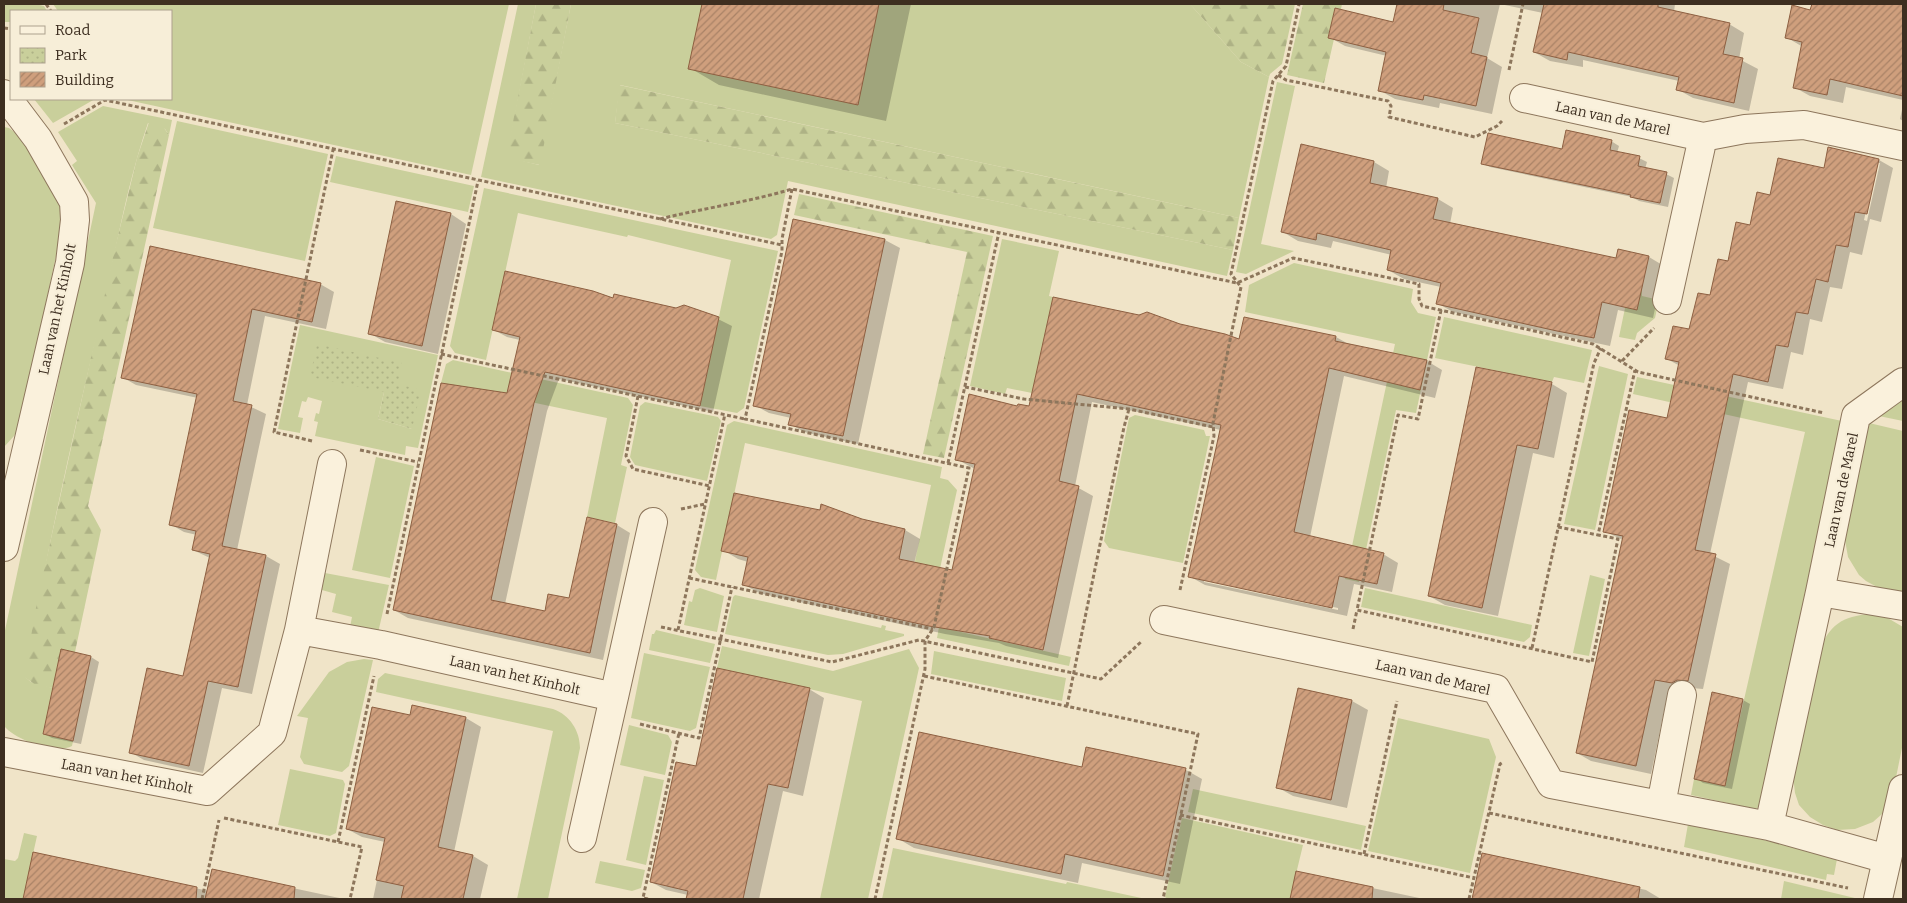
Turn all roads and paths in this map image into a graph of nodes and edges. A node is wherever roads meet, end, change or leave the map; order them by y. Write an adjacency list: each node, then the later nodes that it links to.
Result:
1 (1299, 4): 3 (path)
2 (1523, 4): 5 (path)
3 (1278, 75): 5 (path); 17 (path)
4 (4, 94): 9 (street, Laan van het Kinholt)
5 (1524, 98): 8 (street, Laan van de Marel)
6 (103, 100): 9 (path)
7 (109, 100): 11 (path)
8 (1703, 138): 10 (street, Laan van de Marel); 18 (street)
9 (38, 139): 35 (street, Laan van het Kinholt)
10 (1903, 146)
11 (333, 150): 12 (path); 32 (path)
12 (478, 181): 14 (path); 21 (path)
13 (792, 189): 14 (path); 15 (path); 16 (path)
14 (660, 219): 16 (path)
15 (998, 232): 17 (path); 25 (path)
16 (782, 245): 29 (path)
17 (1237, 282): 19 (path); 31 (path)
18 (1667, 300): 22 (path)
19 (1441, 310): 20 (path); 53 (path)
20 (1601, 348): 22 (path); 38 (path)
21 (441, 354): 26 (path); 33 (path)
22 (1622, 361): 23 (path)
23 (1635, 370): 30 (path); 39 (path)
24 (1903, 382): 30 (street, Laan van de Marel)
25 (965, 387): 27 (path); 34 (path)
26 (638, 396): 28 (path); 36 (path)
27 (1129, 409): 31 (path); 55 (path)
28 (725, 414): 29 (path); 36 (path)
29 (745, 419): 34 (path)
30 (1855, 420): 43 (street, Laan van de Marel)
31 (1213, 427): 46 (path)
32 (334, 455): 33 (path); 48 (street, Laan van het Kinholt)
33 (418, 462): 52 (path)
34 (948, 463): 47 (path)
35 (11, 481): 40 (street, Laan van het Kinholt)
36 (710, 486): 41 (path)
37 (653, 522): 45 (street)
38 (1558, 528): 39 (path); 53 (path)
39 (1598, 535): 53 (path)
40 (4, 548)
41 (689, 578): 42 (path); 49 (path)
42 (732, 587): 47 (path); 50 (path)
43 (1820, 592): 44 (street); 67 (street, Laan van de Marel)
44 (1903, 606)
45 (631, 620): 49 (path); 59 (street)
46 (1169, 621): 54 (street, Laan van de Marel); 55 (path)
47 (933, 629): 51 (path)
48 (299, 630): 52 (street, Laan van het Kinholt); 62 (street, Laan van het Kinholt)
49 (678, 630): 50 (path)
50 (721, 639): 51 (path); 60 (path)
51 (925, 641): 55 (path); 56 (path)
52 (381, 645): 59 (street, Laan van het Kinholt); 69 (path)
53 (1532, 648)
54 (1404, 670): 61 (street, Laan van de Marel); 70 (path)
55 (1074, 673): 58 (path)
56 (924, 676): 58 (path); 77 (path)
57 (1682, 695): 64 (street)
58 (1066, 706): 66 (path)
59 (612, 707): 60 (path); 68 (street)
60 (679, 733): 76 (path)
61 (1528, 745): 64 (street, Laan van de Marel); 65 (path)
62 (4, 752)
63 (1903, 789): 71 (street)
64 (1660, 805): 67 (street, Laan van de Marel)
65 (1489, 813): 72 (path); 73 (path)
66 (1180, 814): 70 (path); 78 (path)
67 (1769, 826): 71 (street, Laan van de Marel)
68 (582, 838)
69 (338, 842): 74 (path); 75 (path)
70 (1364, 854): 72 (path)
71 (1887, 858): 80 (street)
72 (1474, 878): 79 (path)
73 (1851, 889)
74 (202, 899)
75 (350, 899)
76 (648, 899)
77 (875, 899)
78 (1163, 899)
79 (1469, 899)
80 (1878, 899)

